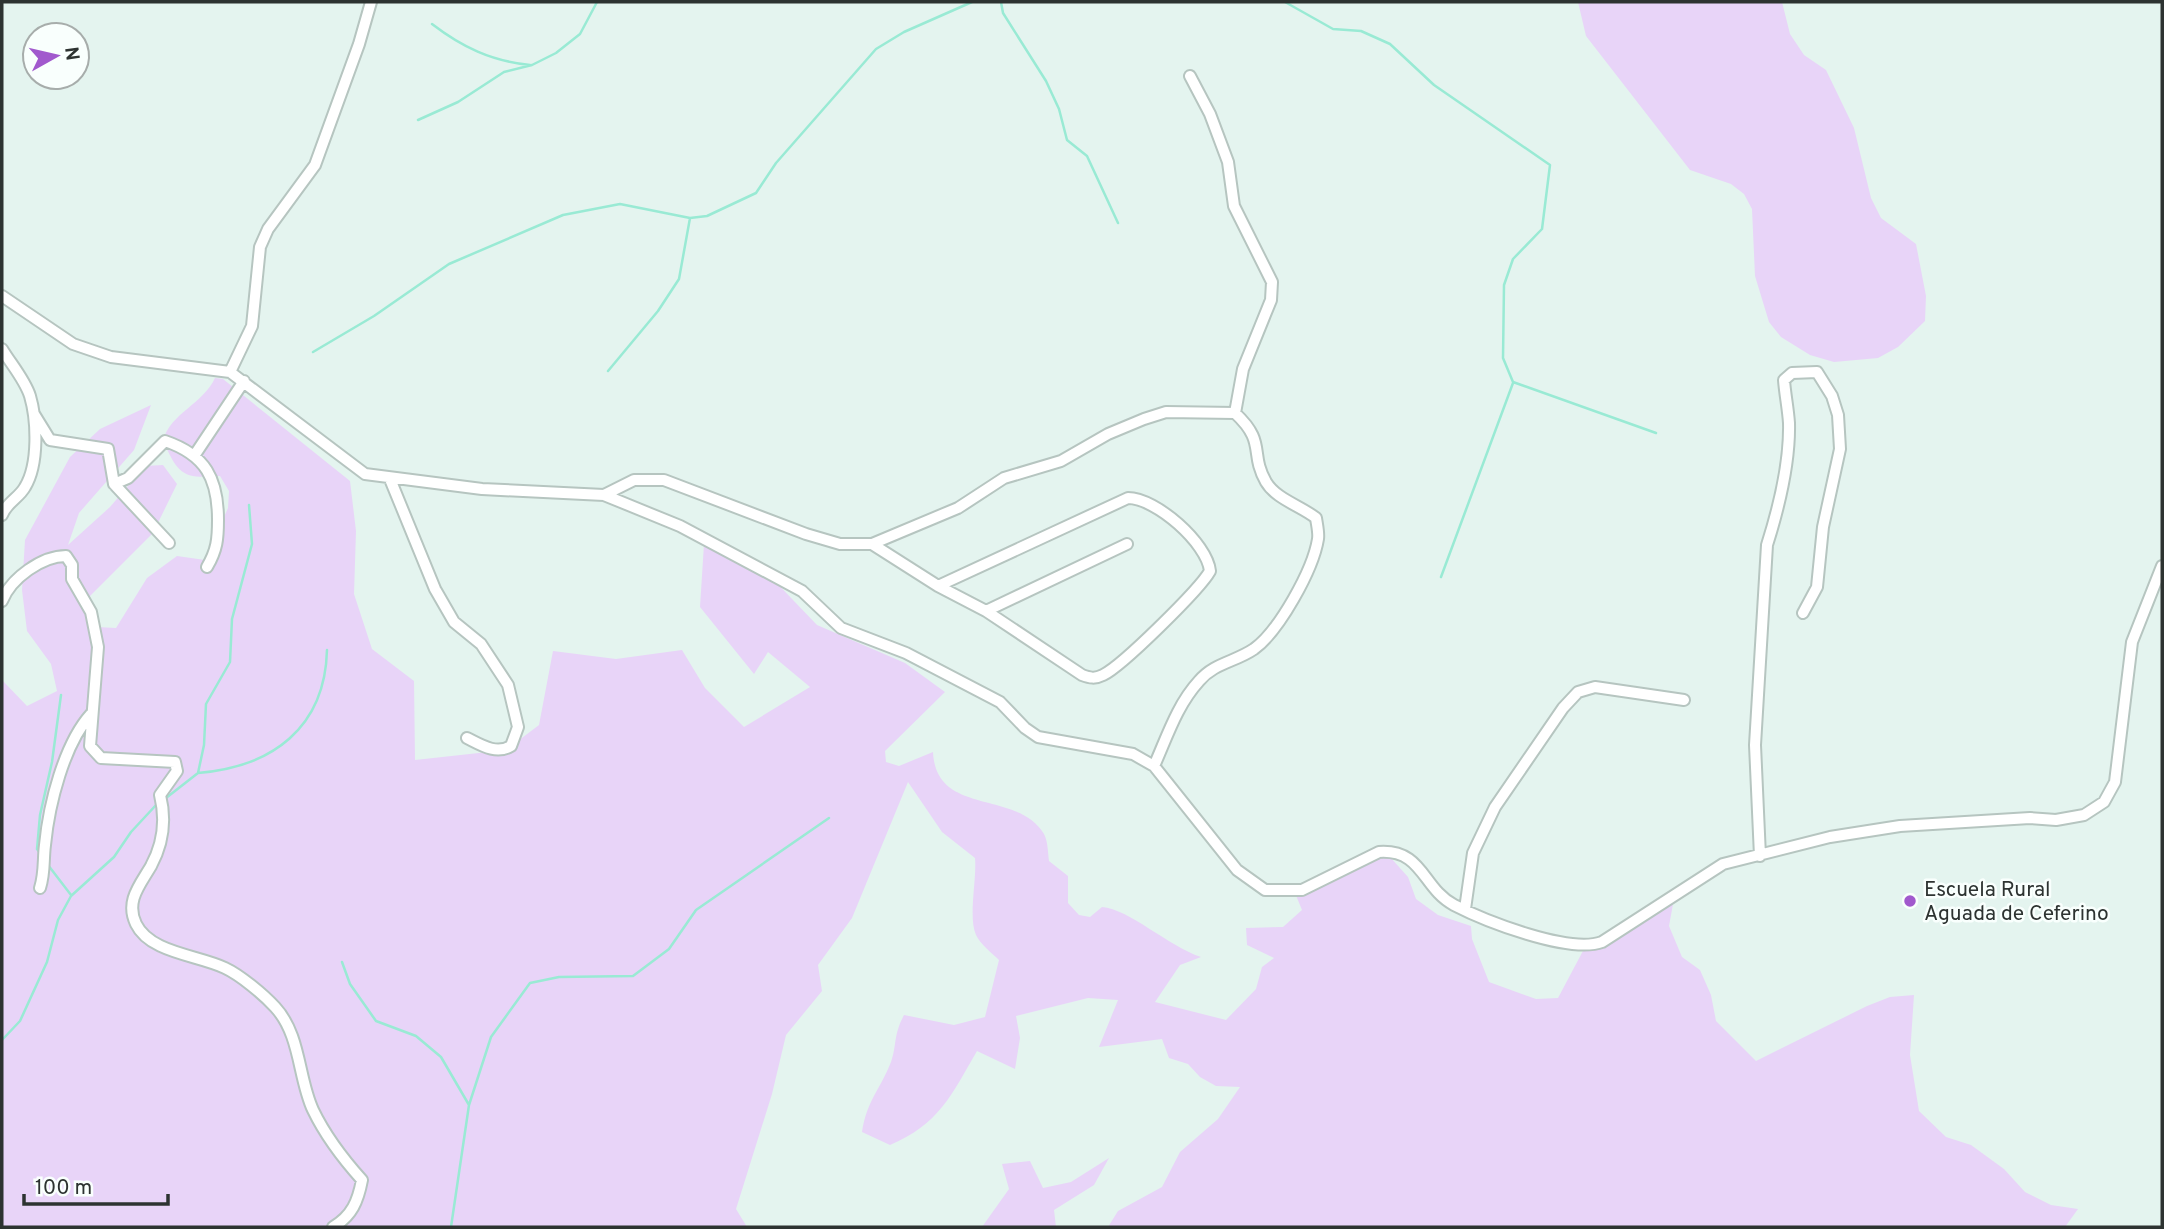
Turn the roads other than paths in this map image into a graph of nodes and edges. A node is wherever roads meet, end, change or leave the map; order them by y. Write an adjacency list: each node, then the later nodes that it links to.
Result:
1 (371, 2): 5 (street)
2 (1190, 76): 8 (street)
3 (2, 296): 5 (street)
4 (2, 349): 7 (street)
5 (230, 372): 6 (street)
6 (244, 381): 9 (street); 10 (street)
7 (34, 414): 11 (street); 13 (street)
8 (1235, 414): 15 (street); 26 (street)
9 (194, 456): 11 (street); 18 (street)
10 (390, 479): 12 (street); 25 (street)
11 (114, 484): 14 (street)
12 (604, 495): 15 (street); 26 (street)
13 (2, 515)
14 (169, 542)
15 (872, 544): 19 (street)
16 (1127, 544): 21 (street)
17 (2162, 566): 27 (street)
18 (207, 567)
19 (939, 586): 21 (street); 21 (street)
20 (2, 601): 24 (street)
21 (986, 611)
22 (1803, 613): 27 (street)
23 (1684, 700): 29 (street)
24 (91, 713): 28 (street); 30 (street)
25 (467, 737)
26 (1154, 766): 29 (street)
27 (1760, 856): 29 (street)
28 (40, 888)
29 (1465, 909)
30 (333, 1227)

